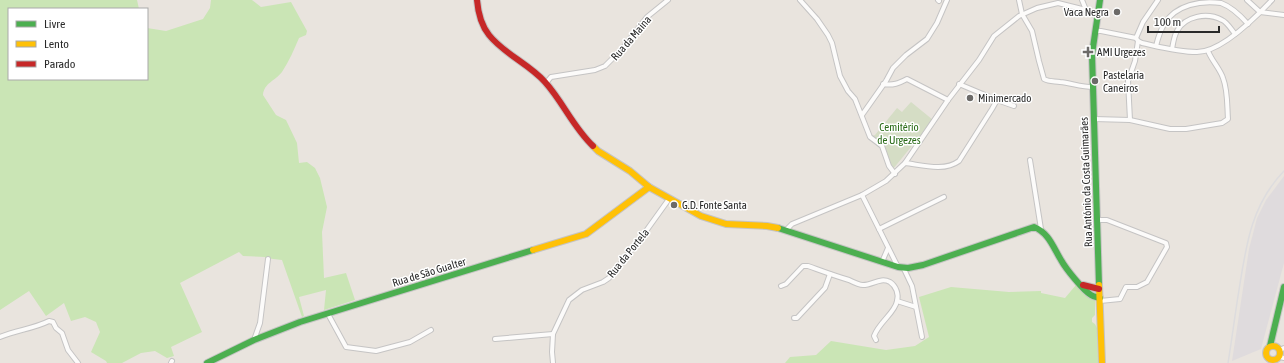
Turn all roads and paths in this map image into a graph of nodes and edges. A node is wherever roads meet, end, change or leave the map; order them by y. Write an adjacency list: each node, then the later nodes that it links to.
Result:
1 (477, 0): 23 (street)
2 (668, 0): 23 (street, Rua da Maina)
3 (800, 0): 30 (street)
4 (947, 0): 24 (street)
5 (1019, 0): 13 (street)
6 (1082, 0): 11 (street)
7 (1100, 0): 15 (street, Rua António da Costa Guimarães)
8 (1158, 0): 19 (street)
9 (1247, 0): 12 (street)
10 (1272, 0): 12 (street)
11 (1086, 10): 13 (street); 15 (street)
12 (1260, 12): 14 (street); 16 (street)
13 (1022, 14): 25 (street); 26 (street)
14 (1284, 15)
15 (1097, 17): 17 (street, Rua António da Costa Guimarães)
16 (1248, 24): 18 (street); 20 (street)
17 (1095, 31): 19 (street); 26 (street, Rua António da Costa Guimarães)
18 (1235, 34): 21 (street); 22 (street)
19 (1137, 40): 20 (street); 32 (street)
20 (1156, 46): 21 (street)
21 (1172, 50): 22 (street)
22 (1208, 51): 32 (street)
23 (546, 83): 36 (street)
24 (883, 84): 27 (street); 30 (street)
25 (959, 84): 27 (street); 28 (street)
26 (1093, 87): 31 (street, Rua António da Costa Guimarães)
27 (948, 100): 34 (street)
28 (996, 100): 29 (street); 34 (street)
29 (1014, 106)
30 (862, 116): 35 (street)
31 (1094, 119): 32 (street); 40 (street, Rua António da Costa Guimarães)
32 (1130, 120)
33 (1030, 160): 42 (street)
34 (904, 163): 35 (street)
35 (894, 174): 37 (street)
36 (649, 187): 39 (street); 56 (street, Rua de São Gualter)
37 (862, 195): 41 (street); 43 (street)
38 (944, 197): 41 (street)
39 (670, 199): 43 (street); 59 (street, Rua da Portela)
40 (1098, 220): 52 (street, Rua António da Costa Guimarães); 53 (street)
41 (879, 229): 44 (street)
42 (1041, 229): 47 (street); 49 (street)
43 (786, 230): 46 (street)
44 (888, 248): 46 (street); 47 (street)
45 (268, 259): 63 (street)
46 (882, 262): 47 (street)
47 (900, 267): 55 (street)
48 (830, 274): 50 (street); 54 (street); 57 (street)
49 (1080, 283): 52 (street); 53 (street)
50 (781, 286)
51 (1284, 287): 65 (street)
52 (1099, 289): 53 (street, Rua António da Costa Guimarães)
53 (1100, 299): 71 (street, Rua António da Costa Guimarães)
54 (897, 301): 55 (street); 64 (street)
55 (916, 308): 61 (street)
56 (328, 314): 58 (street); 63 (street, Rua de São Gualter)
57 (794, 318)
58 (431, 330)
59 (553, 334): 62 (street); 70 (street)
60 (0, 337): 68 (street)
61 (922, 337)
62 (495, 339)
63 (254, 340): 69 (street, Rua de São Gualter)
64 (876, 340)
65 (1278, 347): 66 (street); 67 (street)
66 (1282, 358): 67 (street)
67 (1270, 359): 72 (street)
68 (78, 363)
69 (207, 363)
70 (553, 363)
71 (1102, 363)
72 (1264, 363)

